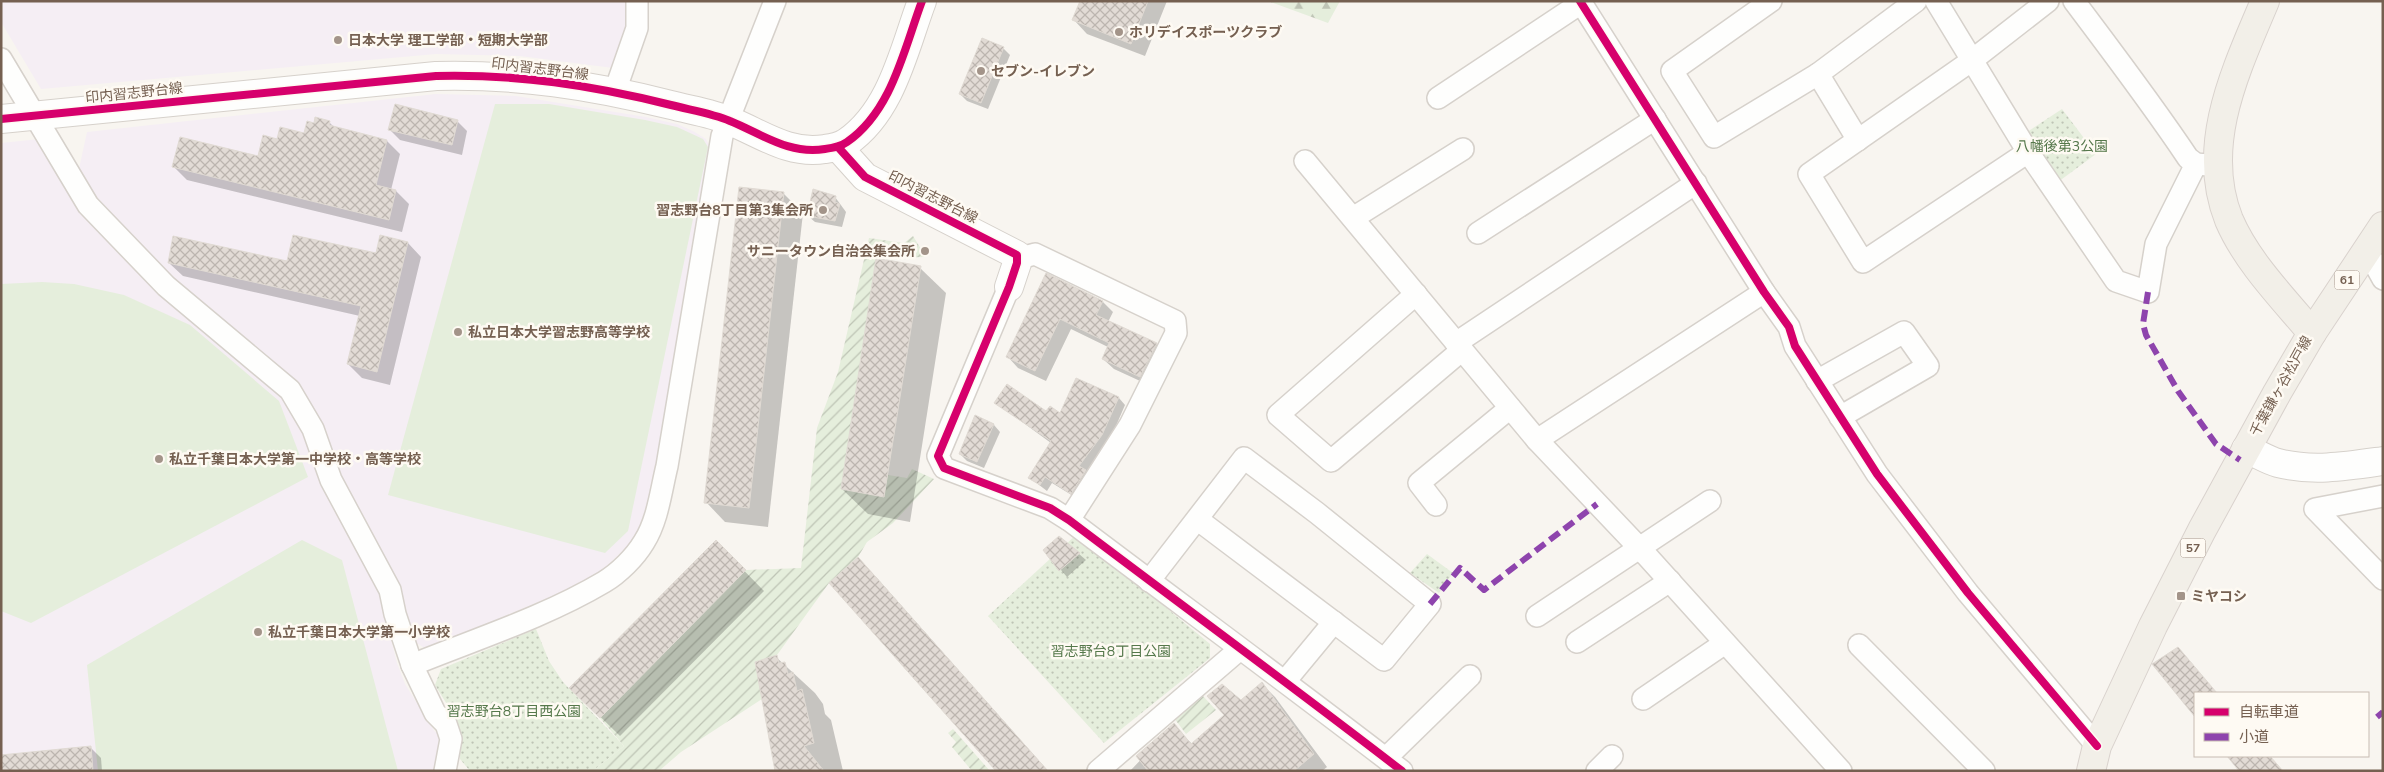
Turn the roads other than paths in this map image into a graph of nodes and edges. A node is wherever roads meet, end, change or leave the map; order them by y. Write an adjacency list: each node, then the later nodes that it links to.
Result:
1 (637, 1): 14 (street)
2 (775, 1): 19 (street)
3 (922, 1): 21 (street)
4 (1771, 1): 13 (street)
5 (1916, 1): 13 (street)
6 (1936, 1): 12 (street)
7 (2048, 1): 12 (street)
8 (2074, 1): 25 (street)
9 (2265, 1): 25 (main road, 千葉鎌ヶ谷松戸線)
10 (1581, 2): 15 (street); 18 (street)
11 (1, 59): 16 (street)
12 (1971, 61): 20 (street); 23 (street)
13 (1818, 74): 20 (street)
14 (615, 91): 16 (street, 印内習志野台線); 19 (street, 印内習志野台線)
15 (1438, 98)
16 (34, 116): 17 (street, 印内習志野台線); 59 (street)
17 (1, 119)
18 (1655, 119): 26 (street); 29 (street)
19 (728, 120): 21 (street, 印内習志野台線); 59 (street)
20 (1858, 140): 23 (street)
21 (838, 147): 31 (street, 印内習志野台線)
22 (1463, 149): 27 (street)
23 (2028, 152): 25 (street)
24 (1306, 161): 27 (street)
25 (2206, 165): 36 (main road, 千葉鎌ヶ谷松戸線)
26 (1696, 183): 34 (street); 37 (street)
27 (1353, 218): 35 (street)
28 (2383, 226): 30 (main road, 61)
29 (1478, 233)
30 (2367, 250): 32 (street); 36 (main road, 61)
31 (1012, 254): 33 (street); 48 (street)
32 (2383, 279)
33 (1009, 287): 48 (street)
34 (1764, 292): 38 (street); 41 (street)
35 (1416, 294): 37 (street); 37 (street)
36 (2312, 333): 42 (main road, 千葉鎌ヶ谷松戸線 / 57)
37 (1459, 346): 39 (street)
38 (1817, 381): 40 (street); 40 (street)
39 (1510, 408): 41 (street); 46 (street)
40 (1840, 417): 63 (street)
41 (1537, 440): 49 (street)
42 (2246, 449): 43 (street); 63 (main road, 千葉鎌ヶ谷松戸線 / 57)
43 (2383, 461)
44 (2383, 496): 50 (street)
45 (1710, 501): 49 (street)
46 (1436, 505)
47 (1197, 519): 51 (street); 54 (street); 54 (street)
48 (1069, 520): 51 (street)
49 (1638, 547): 52 (street); 53 (street)
50 (2383, 579)
51 (1149, 581): 58 (street)
52 (1670, 582): 55 (street); 56 (street)
53 (1537, 616)
54 (1334, 622): 61 (street)
55 (1578, 642)
56 (1725, 643): 62 (street); 67 (street)
57 (1859, 645): 68 (street)
58 (1240, 649): 61 (street); 66 (street)
59 (412, 665): 65 (street)
60 (1470, 676): 64 (street)
61 (1286, 680): 64 (street)
62 (1643, 699)
63 (2094, 758)
64 (1394, 765)
65 (445, 771)
66 (1098, 771)
67 (1840, 771)
68 (1984, 771)

